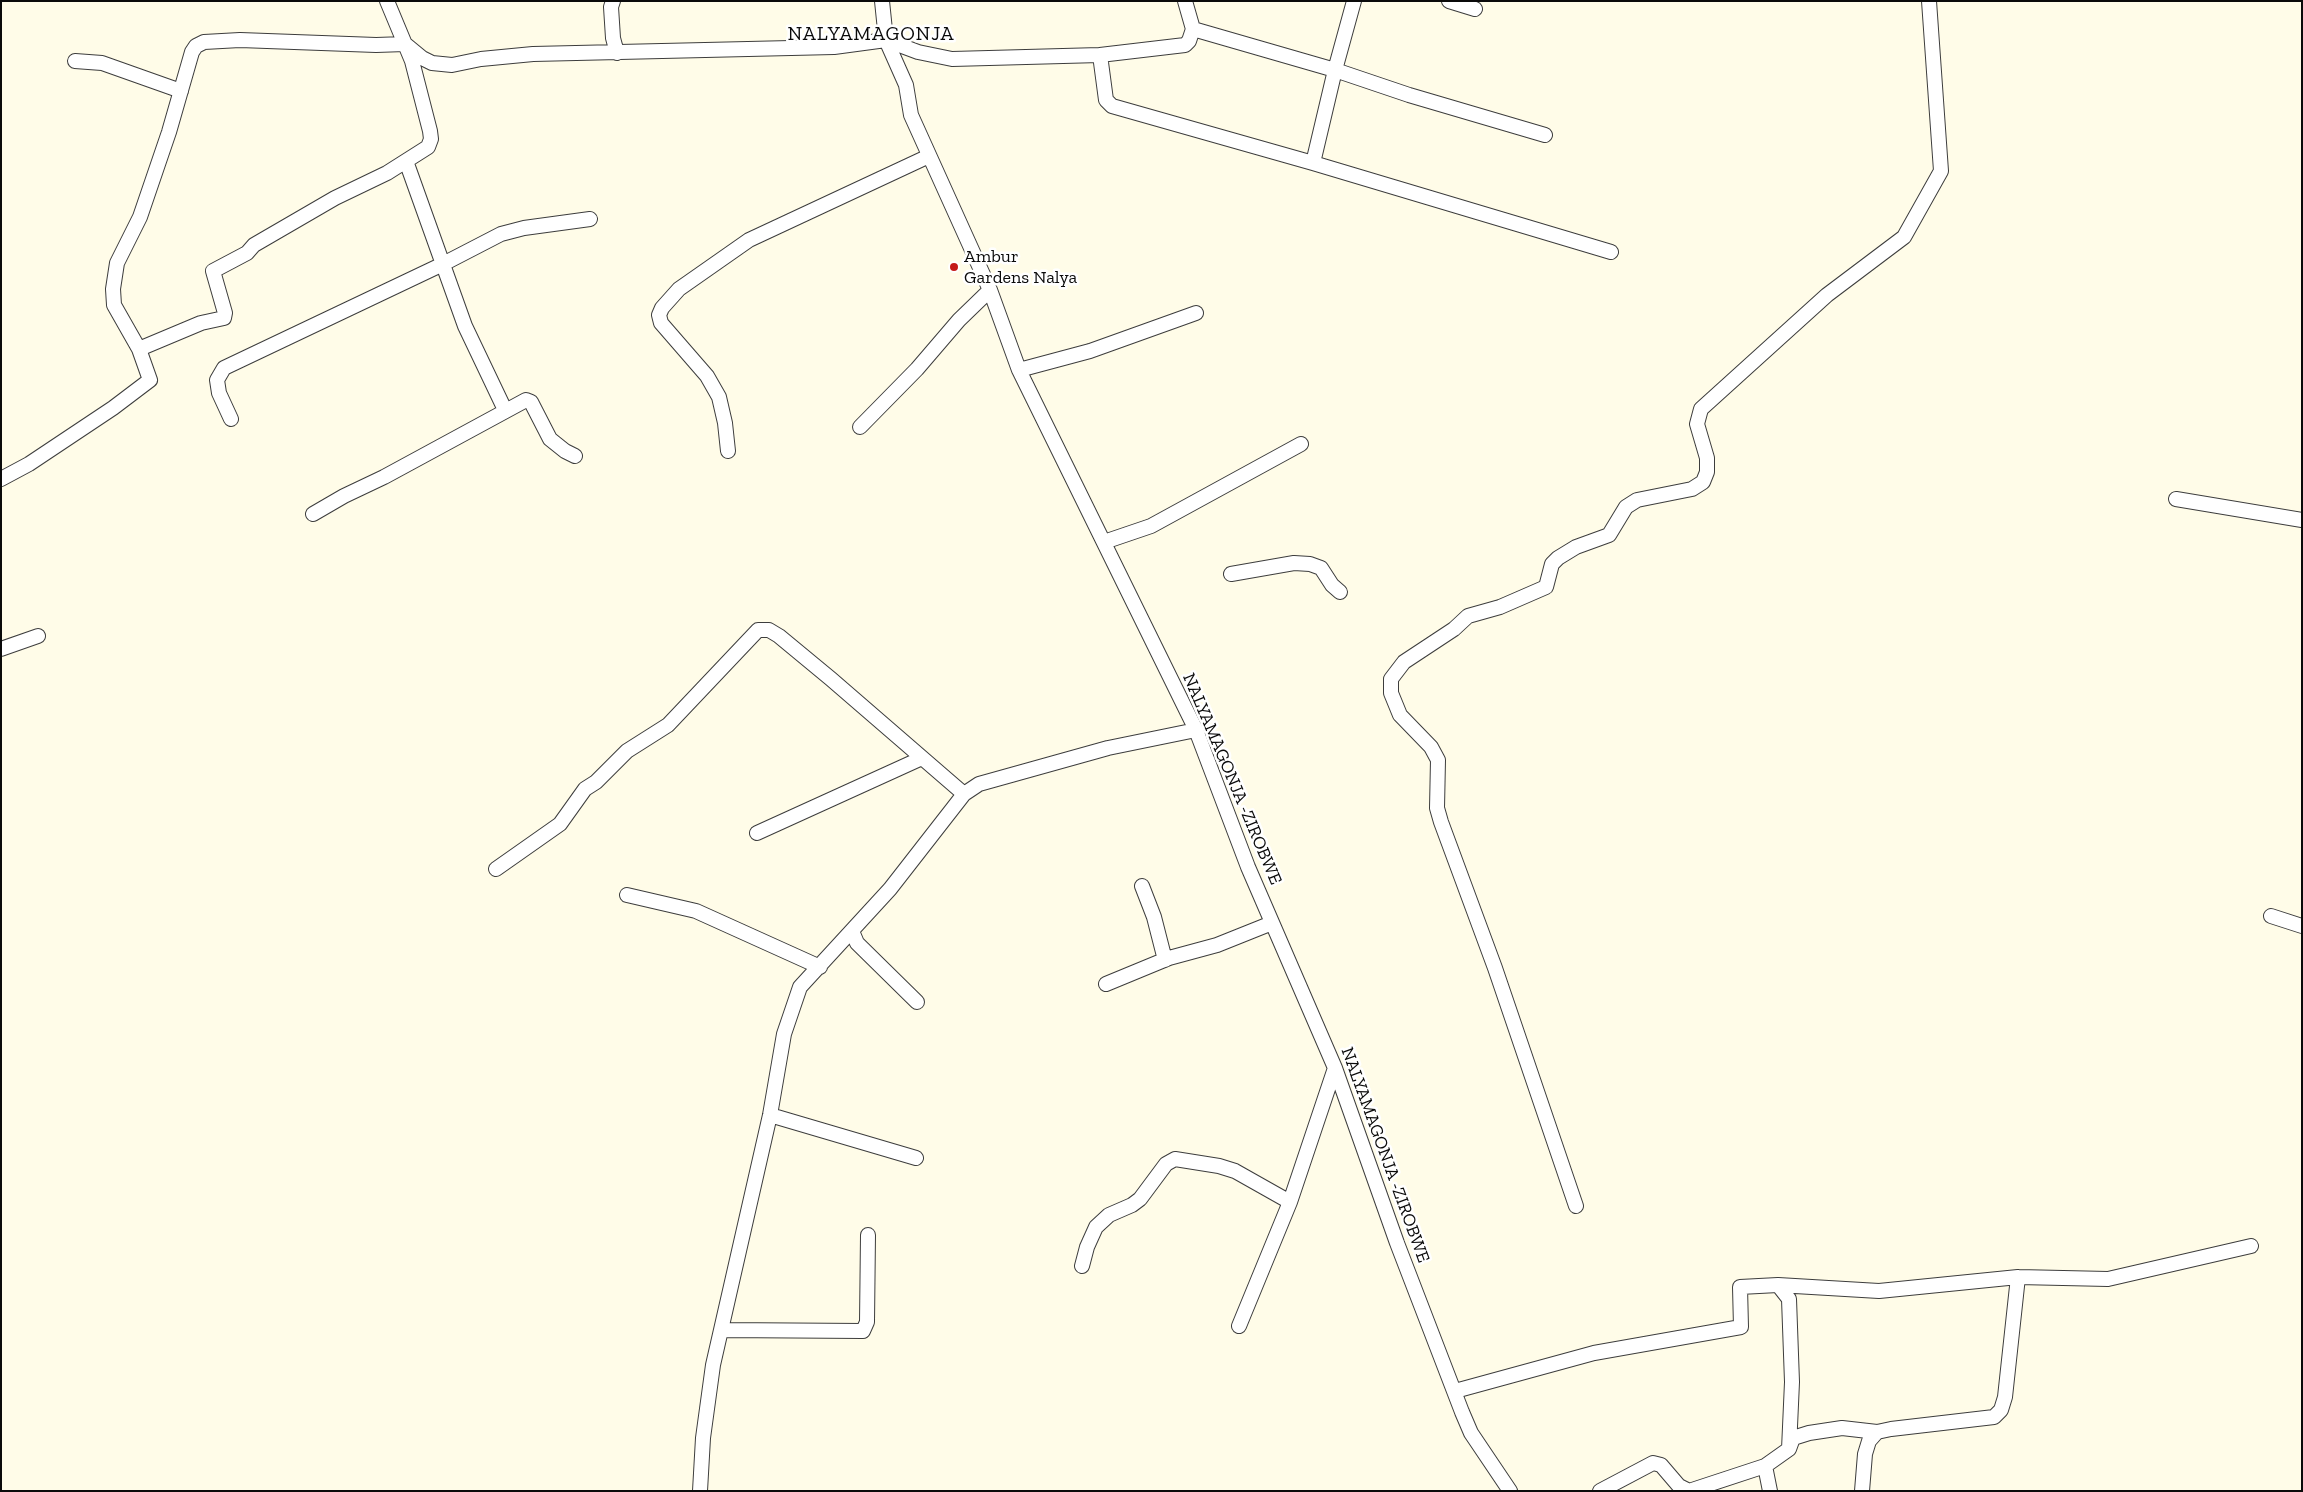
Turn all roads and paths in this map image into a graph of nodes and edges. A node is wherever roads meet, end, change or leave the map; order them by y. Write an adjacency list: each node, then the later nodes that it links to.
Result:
1 (387, 1): 11 (street)
2 (613, 1): 12 (street)
3 (882, 1): 10 (street, NALYAMAGONJA -ZIROBWE)
4 (1185, 1): 9 (street)
5 (1354, 1): 15 (street)
6 (1449, 1): 8 (street)
7 (1929, 1): 62 (street)
8 (1475, 9)
9 (1193, 29): 13 (street); 15 (street)
10 (886, 40): 12 (street); 13 (street); 18 (street, NALYAMAGONJA -ZIROBWE)
11 (405, 44): 12 (street); 16 (street); 19 (street)
12 (617, 53)
13 (1100, 55): 20 (street)
14 (74, 61): 16 (street)
15 (1335, 70): 17 (street); 20 (street)
16 (181, 91): 26 (street)
17 (1545, 135)
18 (929, 156): 24 (street, NALYAMAGONJA -ZIROBWE); 32 (street)
19 (406, 161): 23 (street); 26 (street)
20 (1313, 163): 22 (street)
21 (590, 219): 23 (street)
22 (1610, 252)
23 (443, 264): 28 (street); 29 (street)
24 (990, 290): 27 (street, NALYAMAGONJA -ZIROBWE); 30 (street)
25 (1196, 314): 27 (street)
26 (139, 349): 34 (street)
27 (1019, 370): 38 (street, NALYAMAGONJA -ZIROBWE)
28 (505, 410): 33 (street); 36 (street)
29 (231, 419)
30 (860, 427)
31 (1301, 444): 38 (street)
32 (728, 451)
33 (575, 456)
34 (1, 479)
35 (2176, 499): 37 (street)
36 (313, 514)
37 (2302, 520)
38 (1104, 542): 43 (street, NALYAMAGONJA -ZIROBWE)
39 (1231, 574): 40 (street)
40 (1340, 592)
41 (38, 636): 42 (street)
42 (1, 648)
43 (1196, 730): 45 (street); 51 (street, NALYAMAGONJA -ZIROBWE)
44 (922, 758): 45 (street); 46 (street); 47 (street)
45 (964, 794): 53 (street)
46 (757, 833)
47 (496, 869)
48 (1142, 886): 54 (street)
49 (627, 895): 55 (street)
50 (2270, 916): 52 (street)
51 (1272, 923): 54 (street); 58 (street, NALYAMAGONJA -ZIROBWE)
52 (2302, 926)
53 (852, 931): 55 (street); 57 (street)
54 (1165, 960): 56 (street)
55 (820, 967): 59 (street)
56 (1106, 984)
57 (917, 1002)
58 (1335, 1068): 61 (street); 70 (street, NALYAMAGONJA -ZIROBWE)
59 (770, 1115): 60 (street); 69 (street)
60 (916, 1158)
61 (1290, 1202): 65 (street); 68 (street)
62 (1576, 1206)
63 (868, 1234): 69 (street)
64 (2251, 1246): 66 (street)
65 (1082, 1266)
66 (2018, 1277): 67 (street); 71 (street)
67 (1778, 1284): 70 (street); 72 (street)
68 (1239, 1326)
69 (722, 1330): 75 (street)
70 (1454, 1391): 74 (street, NALYAMAGONJA -ZIROBWE)
71 (1877, 1432): 72 (street); 78 (street)
72 (1789, 1449): 73 (street)
73 (1765, 1466): 76 (street); 77 (street)
74 (1509, 1490)
75 (700, 1491)
76 (1600, 1491)
77 (1770, 1491)
78 (1862, 1491)

